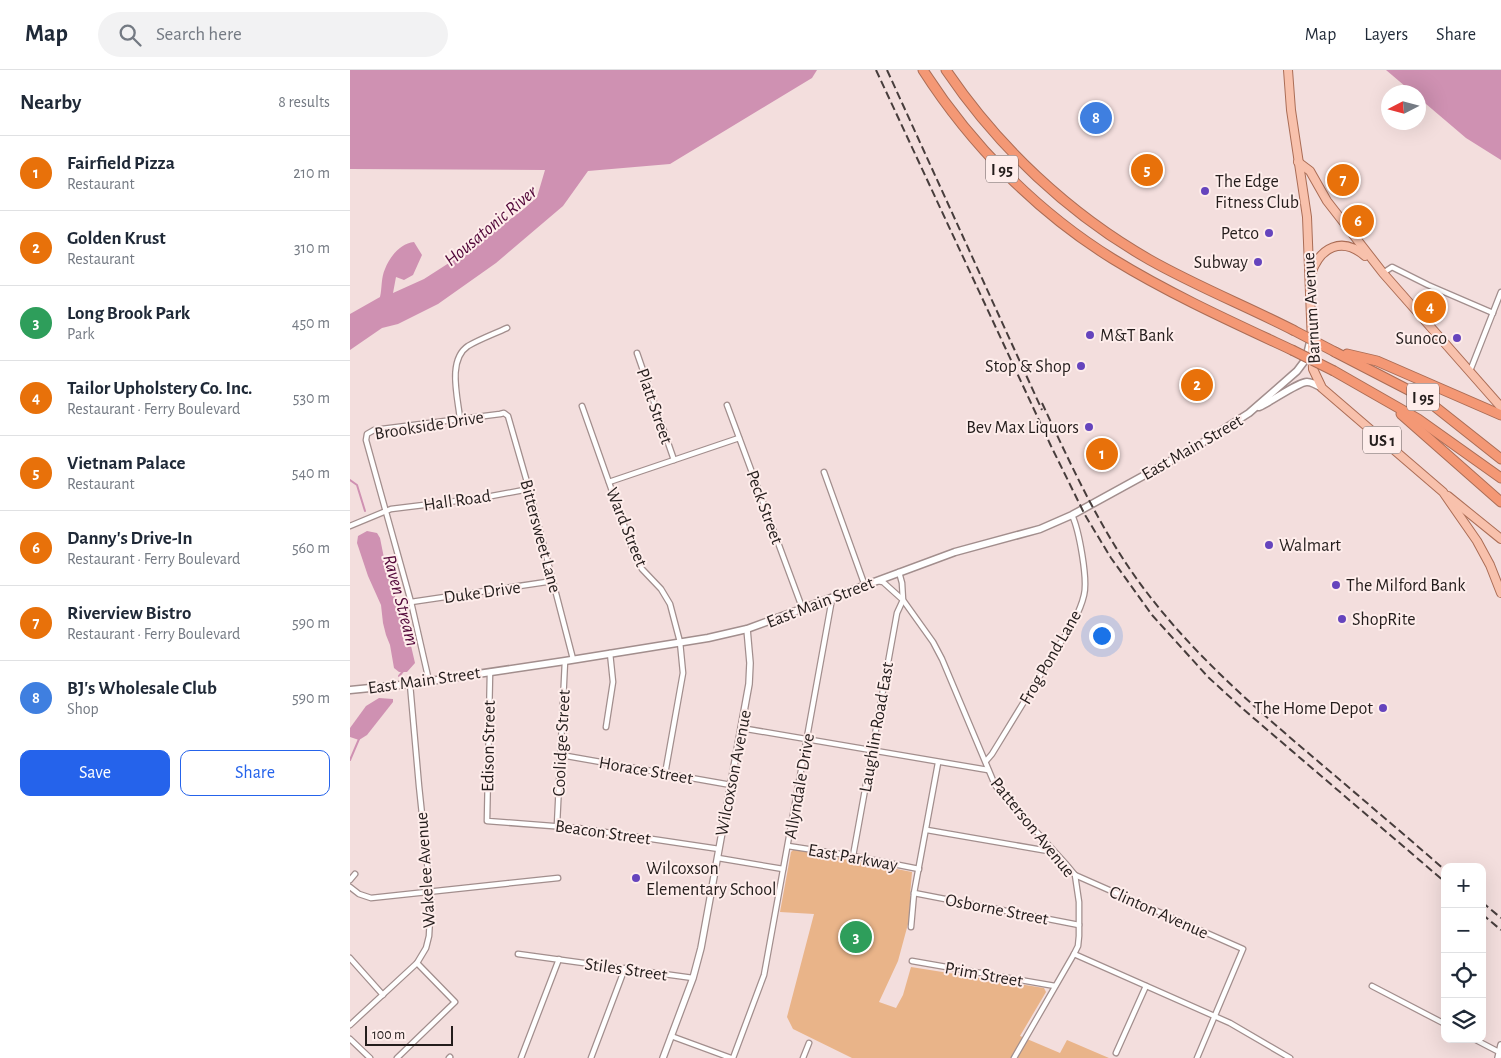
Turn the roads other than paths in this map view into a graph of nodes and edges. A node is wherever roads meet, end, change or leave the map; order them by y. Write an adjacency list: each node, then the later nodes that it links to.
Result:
1 (923, 70): 16 (highway, I 95, bridge)
2 (946, 70): 12 (highway, I 95, bridge)
3 (1288, 70): 4 (main road, Barnum Avenue / US 1)
4 (1298, 162): 5 (main road); 7 (main road, Barnum Avenue / US 1)
5 (1375, 263): 6 (main road); 7 (main road)
6 (1383, 273): 9 (street); 14 (main road)
7 (1310, 277): 11 (main road, Barnum Avenue / US 1)
8 (1501, 292): 9 (street)
9 (1493, 313): 14 (street)
10 (507, 328): 23 (street)
11 (1312, 336): 15 (main road, Barnum Avenue / US 1); 20 (main road, East Main Street)
12 (1335, 352): 22 (highway); 25 (highway, I 95)
13 (637, 353): 26 (street, Platt Street)
14 (1470, 372): 19 (main road)
15 (1322, 388): 20 (main road, East Main Street); 31 (main road, Barnum Avenue / US 1)
16 (1384, 399): 28 (highway, I 95); 33 (highway)
17 (727, 405): 24 (street, Peck Street)
18 (582, 406): 29 (street, Ward Street)
19 (1501, 407)
20 (1256, 409): 35 (main road, East Main Street)
21 (506, 414): 23 (street, Brookside Drive); 30 (street, Bittersweet Lane)
22 (1501, 415)
23 (460, 420): 34 (street, Brookside Drive)
24 (739, 438): 26 (street); 47 (street, Peck Street)
25 (1501, 459)
26 (674, 460): 29 (street)
27 (824, 472): 42 (street)
28 (1501, 478)
29 (609, 482): 49 (street, Ward Street)
30 (529, 489): 34 (street, Hall Road); 40 (street, Bittersweet Lane)
31 (1443, 492): 32 (main road); 43 (main road, Barnum Avenue / US 1)
32 (1455, 500): 37 (main road); 38 (main road)
33 (1501, 502)
34 (386, 511): 36 (street, Hall Road); 46 (street, Brookside Drive)
35 (1072, 515): 39 (main road, East Main Street); 61 (street, Frog Pond Lane)
36 (350, 526)
37 (1501, 531)
38 (1501, 539)
39 (899, 572): 41 (main road, East Main Street); 45 (street)
40 (553, 581): 46 (street, Duke Drive); 51 (street, Bittersweet Lane)
41 (877, 581): 42 (main road, East Main Street); 45 (street, Patterson Avenue)
42 (865, 586): 44 (main road, East Main Street)
43 (1501, 593)
44 (832, 599): 47 (main road, East Main Street); 58 (street, Allyndale Drive)
45 (902, 600): 59 (street, Laughlin Road East); 61 (street, Patterson Avenue)
46 (411, 602): 53 (street, Brookside Drive)
47 (803, 610): 48 (main road, East Main Street)
48 (747, 630): 49 (main road, East Main Street); 57 (street, Wilcoxson Avenue)
49 (680, 642): 50 (main road, East Main Street); 64 (street, Ward Street)
50 (610, 653): 51 (main road, East Main Street); 56 (street)
51 (569, 660): 52 (main road, East Main Street); 60 (street, Coolidge Street)
52 (490, 672): 53 (main road, East Main Street); 66 (street, Edison Street)
53 (429, 681): 54 (main road, East Main Street)
54 (410, 684): 55 (main road, East Main Street); 81 (street, Wakelee Avenue)
55 (350, 690)
56 (606, 727)
57 (741, 728): 58 (street); 65 (street, Wilcoxson Avenue)
58 (807, 740): 59 (street); 69 (street, Allyndale Drive)
59 (872, 750): 62 (street); 72 (street, Laughlin Road East)
60 (561, 755): 64 (street, Horace Street); 67 (street, Coolidge Street)
61 (986, 762): 63 (street, Patterson Avenue)
62 (938, 763): 63 (street); 68 (street)
63 (988, 770): 71 (street, Patterson Avenue)
64 (665, 774): 65 (street, Horace Street)
65 (731, 785): 70 (street, Wilcoxson Avenue)
66 (487, 820): 67 (street, Beacon Street)
67 (557, 825): 70 (street, Beacon Street)
68 (927, 830): 71 (street); 74 (street)
69 (788, 846): 72 (street, East Parkway); 75 (street, Allyndale Drive)
70 (719, 849): 73 (street, Wilcoxson Avenue)
71 (1055, 852): 77 (street, Patterson Avenue)
72 (853, 856): 74 (street, East Parkway)
73 (718, 858): 75 (street); 92 (street, Wilcoxson Avenue)
74 (918, 869): 82 (street)
75 (783, 870): 113 (street, Allyndale Drive)
76 (355, 874): 79 (street)
77 (1074, 875): 83 (street, Patterson Avenue); 97 (street, Clinton Avenue)
78 (558, 878): 81 (street)
79 (350, 880)
80 (350, 887): 81 (street)
81 (430, 892): 90 (street, Wakelee Avenue)
82 (914, 893): 83 (street, Osborne Street); 84 (street)
83 (1079, 925): 86 (street, Patterson Avenue)
84 (911, 927)
85 (518, 954): 88 (street, Stiles Street)
86 (1074, 954): 93 (street, Patterson Avenue); 94 (street)
87 (350, 958): 96 (street)
88 (558, 959): 91 (street, Stiles Street); 110 (street)
89 (912, 961): 93 (street, Prim Street)
90 (417, 962): 96 (street, Wakelee Avenue); 109 (street)
91 (625, 968): 92 (street, Stiles Street); 111 (street)
92 (693, 978): 100 (street, Wilcoxson Avenue)
93 (1055, 986): 115 (street, Patterson Avenue)
94 (1146, 986): 97 (street); 105 (street)
95 (1372, 986): 98 (street)
96 (382, 995): 99 (street, Wakelee Avenue)
97 (1215, 1016): 107 (street); 116 (street)
98 (1441, 1022)
99 (350, 1025)
100 (671, 1036): 112 (street, Wilcoxson Avenue); 113 (street)
101 (350, 1038): 108 (street)
102 (809, 1043): 114 (street)
103 (1480, 1043): 106 (street)
104 (1501, 1045): 106 (street)
105 (1116, 1053)
106 (1498, 1055)
107 (1282, 1056): 117 (street)
108 (370, 1058)
109 (397, 1058)
110 (521, 1058)
111 (591, 1058)
112 (663, 1058)
113 (732, 1058)
114 (804, 1058)
115 (1014, 1058)
116 (1197, 1058)
117 (1290, 1058)

